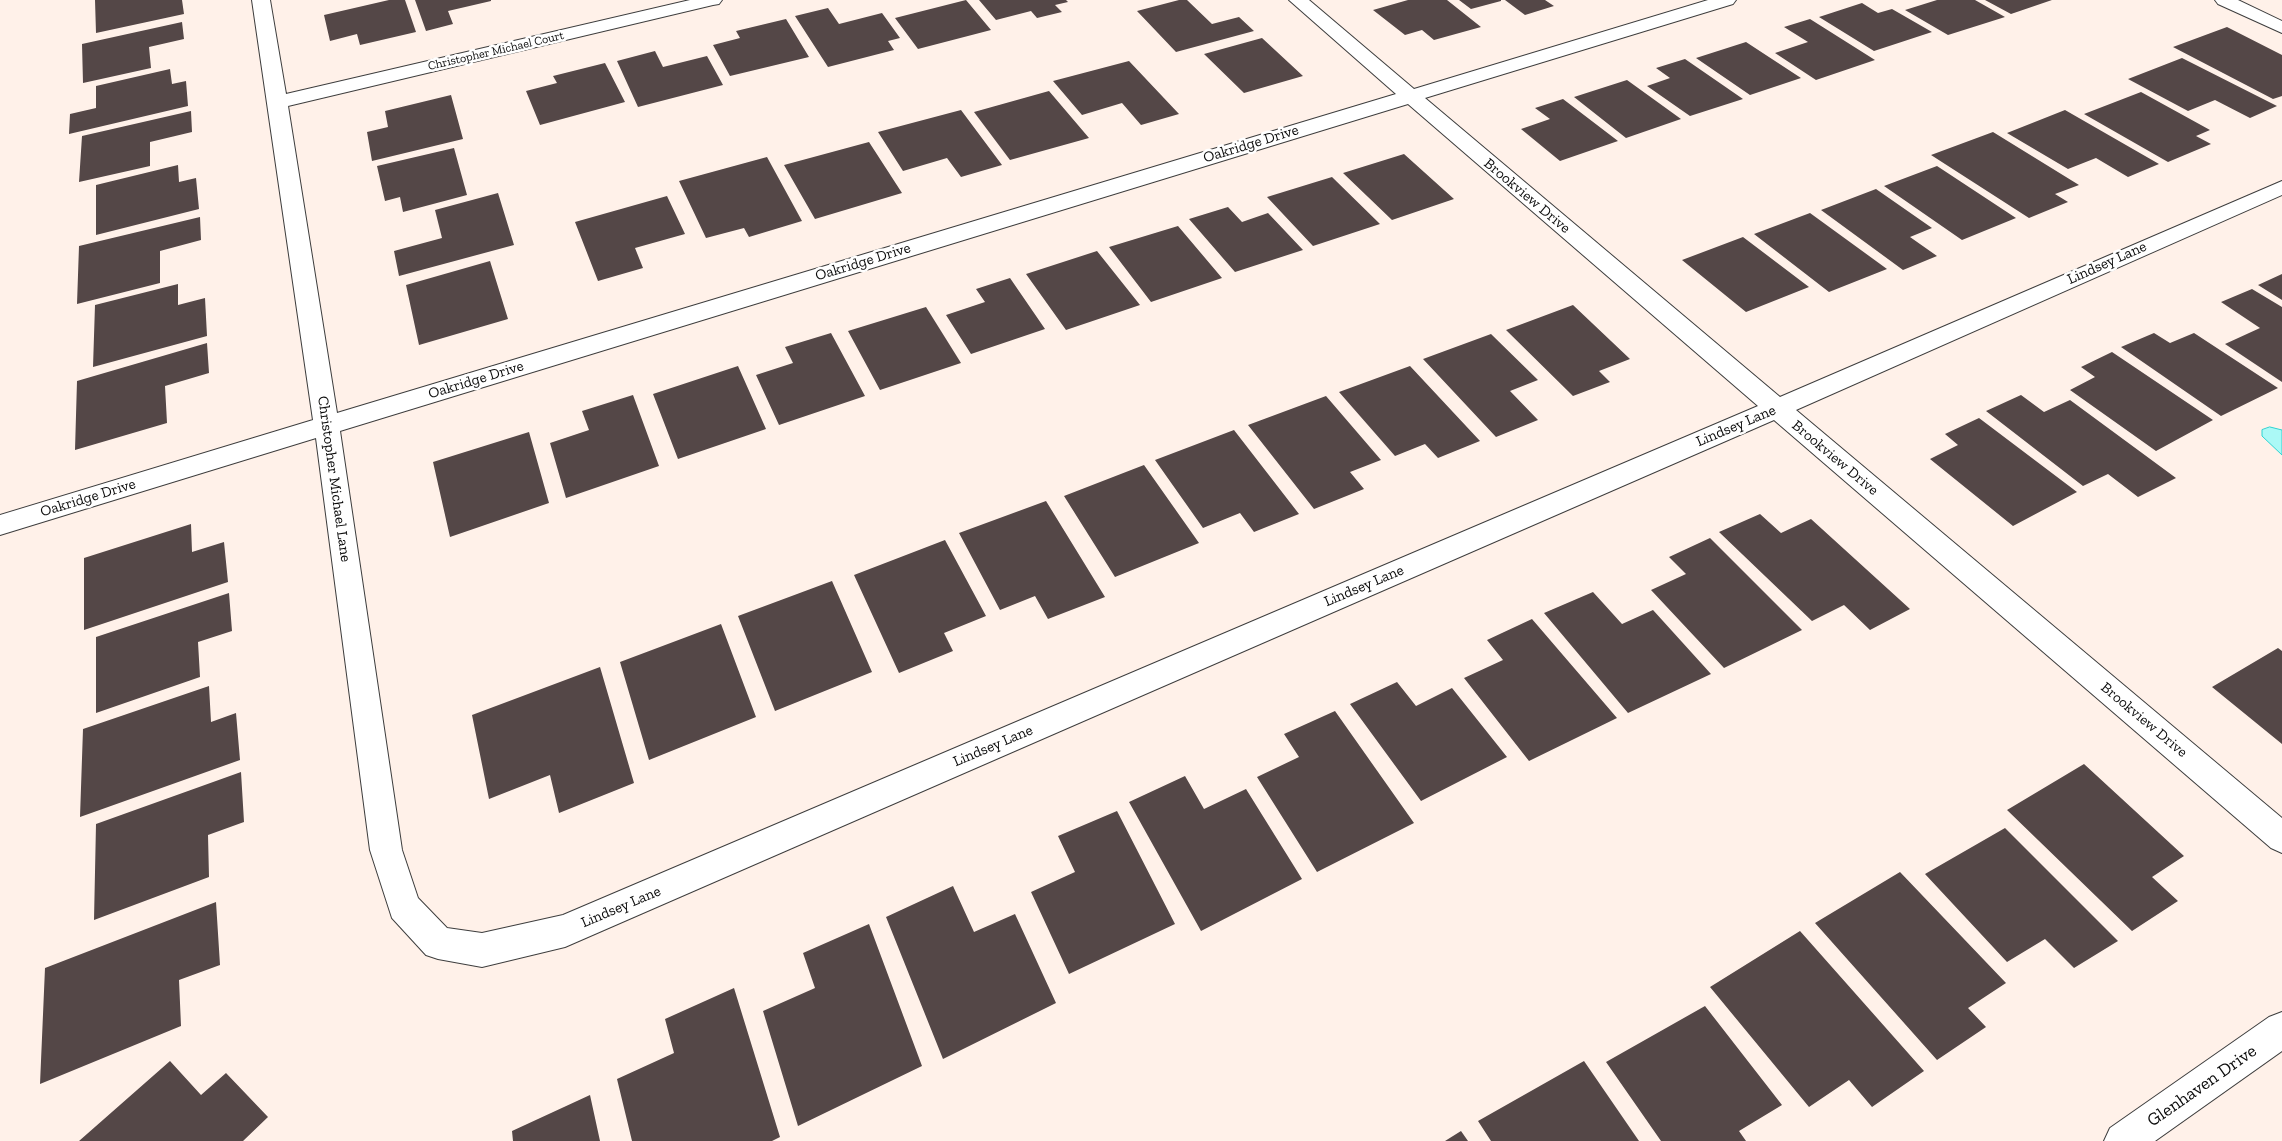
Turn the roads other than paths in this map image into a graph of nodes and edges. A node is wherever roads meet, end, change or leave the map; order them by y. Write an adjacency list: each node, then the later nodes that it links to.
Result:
1 (262, 0): 8 (street, Christopher Michael Lane)
2 (713, 0): 8 (street, Christopher Michael Court)
3 (1298, 0): 7 (street, Brookview Drive)
4 (1727, 0): 7 (street, Oakridge Drive)
5 (2224, 0): 6 (street)
6 (2282, 28)
7 (1410, 96): 10 (street, Brookview Drive); 11 (street, Oakridge Drive)
8 (279, 102): 11 (street, Christopher Michael Lane)
9 (2282, 186): 10 (street, Lindsey Lane)
10 (1777, 408): 13 (street, Brookview Drive); 14 (street, Lindsey Lane)
11 (326, 426): 12 (street, Oakridge Drive); 14 (street, Christopher Michael Lane)
12 (0, 525)
13 (2282, 838)
14 (438, 943)
15 (2282, 1030): 16 (street, Glenhaven Drive)
16 (2122, 1141)

